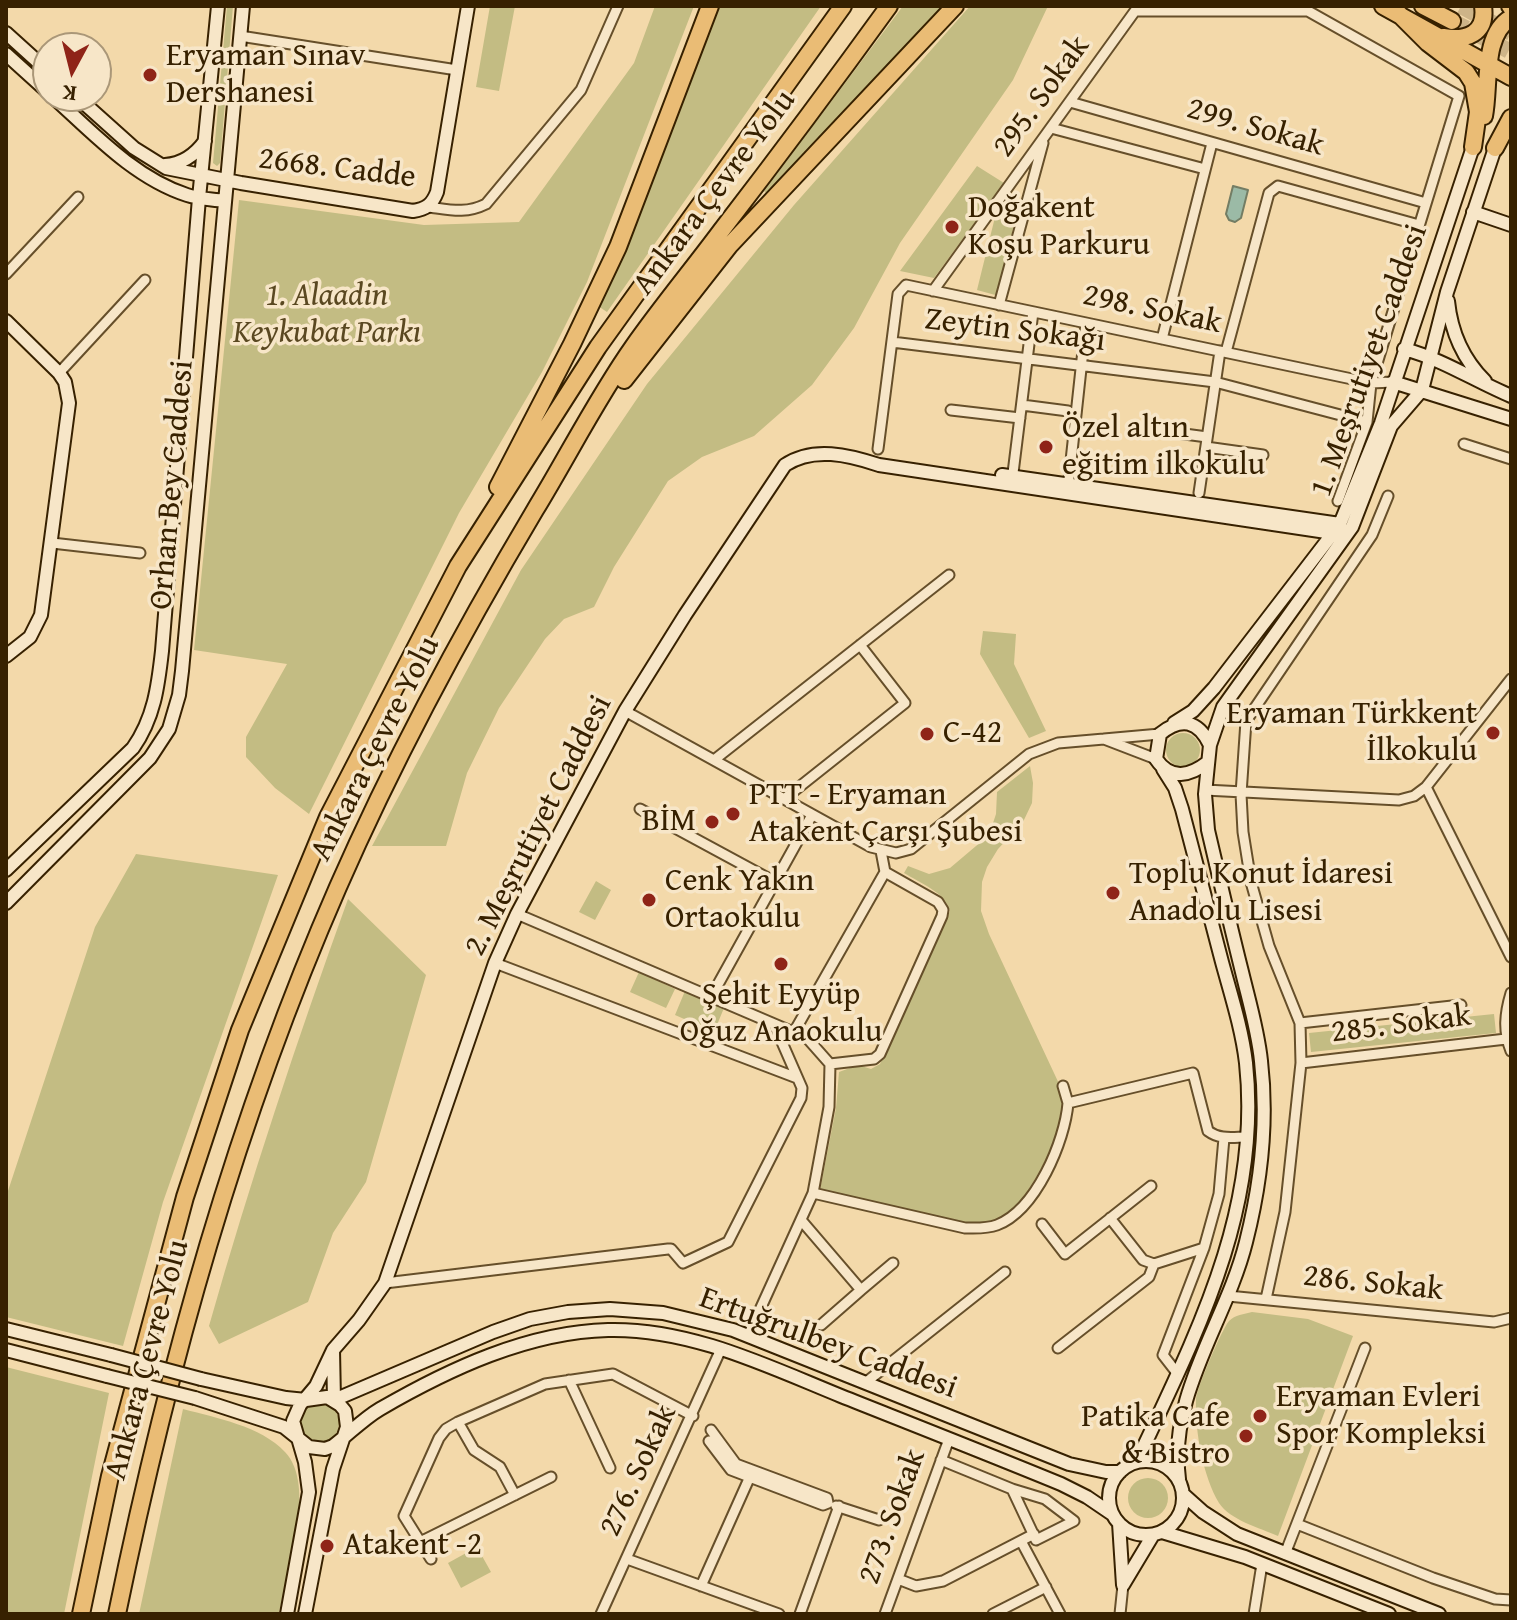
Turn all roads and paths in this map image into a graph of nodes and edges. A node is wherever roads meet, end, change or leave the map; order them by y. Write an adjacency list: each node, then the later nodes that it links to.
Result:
1 (218, 6): 30 (main road, Orhan Bey Caddesi)
2 (243, 6): 16 (main road, Orhan Bey Caddesi)
3 (468, 6): 21 (main road, 2668. Cadde)
4 (618, 6): 42 (street)
5 (710, 6): 89 (highway)
6 (843, 6): 89 (highway, Ankara Çevre Yolu)
7 (889, 6): 87 (highway, Ankara Çevre Yolu)
8 (955, 6): 87 (highway)
9 (1383, 6): 12 (highway)
10 (1423, 6): 14 (highway)
11 (1483, 6): 17 (highway)
12 (1399, 14): 17 (highway); 32 (highway)
13 (1511, 18): 20 (highway)
14 (1452, 21)
15 (6, 33): 19 (main road)
16 (240, 36): 21 (street); 37 (main road, Orhan Bey Caddesi)
17 (1437, 36): 20 (highway)
18 (6, 54): 23 (main road)
19 (32, 57)
20 (1490, 66): 22 (highway); 32 (highway)
21 (457, 70): 42 (main road, 2668. Cadde)
22 (1511, 77)
23 (32, 78)
24 (1070, 102): 29 (street, 295. Sokak); 31 (street, 299. Sokak); 41 (street, 295. Sokak)
25 (71, 112): 39 (main road)
26 (94, 112): 34 (main road)
27 (1511, 118): 33 (highway)
28 (1511, 131): 33 (highway)
29 (1048, 132): 35 (street); 48 (street, 295. Sokak); 50 (street)
30 (205, 141): 34 (main road); 36 (main road, Orhan Bey Caddesi)
31 (1212, 143): 35 (street); 41 (street, 299. Sokak)
32 (1473, 147): 56 (main road, 1. Meşrutiyet Caddesi)
33 (1495, 148): 43 (main road, 1. Meşrutiyet Caddesi)
34 (158, 165): 36 (main road, 2668. Cadde)
35 (1205, 169): 54 (street)
36 (201, 175): 37 (main road, 2668. Cadde); 39 (main road, Orhan Bey Caddesi)
37 (226, 178): 40 (main road, Orhan Bey Caddesi); 42 (main road, 2668. Cadde)
38 (78, 197): 46 (street)
39 (199, 198): 40 (main road); 108 (main road, Orhan Bey Caddesi)
40 (224, 201): 111 (main road, Orhan Bey Caddesi)
41 (1426, 203): 44 (street, 295. Sokak)
42 (429, 207)
43 (1473, 212): 45 (main road); 49 (main road, 1. Meşrutiyet Caddesi)
44 (1419, 225): 57 (street); 64 (street, 295. Sokak)
45 (1511, 225)
46 (6, 274)
47 (145, 280): 61 (street)
48 (933, 291): 50 (street, 298. Sokak); 55 (street, 298. Sokak)
49 (1447, 292): 58 (main road, 1. Meşrutiyet Caddesi); 65 (main road)
50 (999, 305): 51 (street, 298. Sokak)
51 (1033, 312): 53 (street, 298. Sokak); 59 (street)
52 (6, 321): 61 (main road)
53 (1086, 323): 54 (street, 298. Sokak); 60 (street)
54 (1162, 339): 57 (street, 298. Sokak)
55 (892, 342): 59 (street, Zeytin Sokağı); 77 (street)
56 (1404, 349): 58 (main road); 63 (main road, 1. Meşrutiyet Caddesi)
57 (1223, 352): 62 (street); 64 (street, 298. Sokak)
58 (1432, 357): 65 (main road); 66 (main road, 1. Meşrutiyet Caddesi)
59 (1027, 359): 60 (street, Zeytin Sokağı); 68 (street)
60 (1081, 366): 62 (street, Zeytin Sokağı); 81 (street)
61 (59, 373): 86 (main road)
62 (1215, 382): 73 (street, Zeytin Sokağı); 75 (street)
63 (1393, 382): 64 (street, 298. Sokak); 66 (main road); 85 (main road, 1. Meşrutiyet Caddesi)
64 (1371, 383): 73 (street, 295. Sokak)
65 (1493, 388): 67 (main road)
66 (1422, 390): 72 (main road); 97 (main road, 1. Meşrutiyet Caddesi)
67 (1511, 396)
68 (1022, 405): 70 (street); 71 (street)
69 (951, 410): 71 (street)
70 (1068, 411)
71 (1020, 418): 80 (street)
72 (1511, 419)
73 (1367, 422): 84 (street, 295. Sokak)
74 (1147, 429): 75 (street)
75 (1207, 442): 78 (street); 82 (street)
76 (1464, 444): 79 (street)
77 (878, 449)
78 (1263, 455)
79 (1511, 459)
80 (1013, 473)
81 (1069, 479)
82 (1199, 493)
83 (1388, 496): 103 (street)
84 (1338, 501)
85 (1336, 529): 94 (main road, 2. Meşrutiyet Caddesi); 95 (main road, 1. Meşrutiyet Caddesi)
86 (52, 543): 88 (street); 92 (main road)
87 (515, 545): 191 (highway, Ankara Çevre Yolu)
88 (140, 553)
89 (458, 566): 190 (highway, Ankara Çevre Yolu)
90 (949, 575): 91 (street)
91 (860, 645): 98 (street); 104 (street)
92 (6, 656)
93 (1511, 679): 101 (street)
94 (625, 711): 98 (street); 112 (main road, 2. Meşrutiyet Caddesi)
95 (1166, 730): 96 (street); 97 (main road); 100 (main road)
96 (1104, 739): 100 (street); 107 (street)
97 (1210, 745): 99 (main road)
98 (714, 760): 104 (street)
99 (1208, 762): 100 (main road); 102 (main road)
100 (1159, 763): 128 (main road)
101 (1426, 787): 103 (street); 113 (street)
102 (1205, 790): 103 (street); 141 (main road)
103 (1241, 794): 118 (street)
104 (784, 799): 106 (street)
105 (640, 809): 110 (street)
106 (812, 815): 107 (street); 110 (street)
107 (881, 851): 109 (street)
108 (6, 870)
109 (885, 872): 120 (street); 124 (street)
110 (775, 882): 116 (street)
111 (6, 903)
112 (517, 914): 114 (main road, 2. Meşrutiyet Caddesi); 116 (street)
113 (1511, 957)
114 (495, 963): 125 (street); 139 (main road, 2. Meşrutiyet Caddesi)
115 (1511, 993): 121 (street)
116 (711, 997): 119 (street)
117 (1461, 1005): 118 (street)
118 (1300, 1023): 123 (street)
119 (774, 1024): 120 (street); 125 (street)
120 (794, 1032): 124 (street)
121 (1506, 1039): 122 (street); 123 (street, 285. Sokak)
122 (1511, 1051)
123 (1301, 1063): 142 (street)
124 (830, 1064): 131 (street)
125 (797, 1078): 139 (street)
126 (1063, 1086): 127 (street)
127 (1068, 1103): 129 (street); 131 (street)
128 (1247, 1137): 129 (street); 152 (main road)
129 (1224, 1138): 135 (street)
130 (1151, 1186): 132 (street)
131 (813, 1193): 133 (street)
132 (1110, 1218): 134 (street); 137 (street)
133 (801, 1220): 140 (street); 146 (street)
134 (1042, 1224)
135 (1204, 1248): 137 (street); 152 (street)
136 (893, 1263): 140 (street)
137 (1154, 1264): 147 (street)
138 (1005, 1272): 154 (street)
139 (385, 1283): 151 (main road, 2. Meşrutiyet Caddesi)
140 (861, 1290): 144 (street)
141 (1228, 1296): 142 (street, 286. Sokak); 169 (main road)
142 (1266, 1299): 143 (street, 286. Sokak)
143 (1511, 1318)
144 (821, 1325)
145 (6, 1329): 155 (main road, Ertuğrulbey Caddesi, bridge)
146 (748, 1336): 154 (main road, Ertuğrulbey Caddesi); 156 (main road, Ertuğrulbey Caddesi)
147 (1058, 1348)
148 (1365, 1348): 176 (street)
149 (721, 1349): 157 (street, 276. Sokak); 160 (main road, Ertuğrulbey Caddesi); 162 (main road, Ertuğrulbey Caddesi)
150 (6, 1350): 161 (main road, Ertuğrulbey Caddesi, bridge)
151 (333, 1350): 155 (main road, 2. Meşrutiyet Caddesi); 156 (main road)
152 (1177, 1373): 166 (main road)
153 (569, 1380): 157 (street); 158 (street); 165 (street)
154 (865, 1383): 166 (main road, Ertuğrulbey Caddesi)
155 (306, 1400): 156 (main road, Ertuğrulbey Caddesi); 161 (main road)
156 (334, 1400): 160 (main road)
157 (693, 1416): 183 (street, 276. Sokak)
158 (458, 1422): 171 (street); 180 (street)
159 (711, 1430): 167 (street)
160 (344, 1435): 161 (main road, Ertuğrulbey Caddesi); 193 (main road)
161 (297, 1437): 192 (main road)
162 (949, 1439): 164 (street, 273. Sokak); 174 (main road, Ertuğrulbey Caddesi)
163 (709, 1441): 167 (street)
164 (941, 1460): 170 (street); 185 (street, 273. Sokak)
165 (610, 1468)
166 (1125, 1468): 169 (main road); 174 (main road)
167 (751, 1474): 173 (street); 187 (street)
168 (551, 1477): 171 (street)
169 (1179, 1479): 172 (main road)
170 (1012, 1489): 178 (street); 178 (street)
171 (515, 1495): 180 (street)
172 (1184, 1495): 177 (main road); 181 (main road)
173 (839, 1506): 175 (street); 196 (street)
174 (1116, 1519): 177 (main road); 186 (main road)
175 (879, 1520)
176 (1297, 1524): 181 (street); 189 (street)
177 (1157, 1533): 184 (main road); 186 (main road)
178 (1034, 1534): 179 (street)
179 (1021, 1541): 185 (street); 188 (street)
180 (420, 1542): 182 (street)
181 (1285, 1554): 203 (main road)
182 (431, 1559)
183 (627, 1559): 187 (street); 194 (street, 276. Sokak)
184 (1262, 1564): 201 (street); 202 (main road)
185 (898, 1579): 197 (street, 273. Sokak)
186 (1123, 1585): 200 (street)
187 (701, 1586): 195 (street)
188 (1046, 1587): 198 (street); 199 (street)
189 (1511, 1600)
190 (81, 1614)
191 (117, 1614)
192 (287, 1614)
193 (305, 1614)
194 (601, 1614)
195 (779, 1614)
196 (800, 1614)
197 (885, 1614)
198 (993, 1614)
199 (1060, 1614)
200 (1120, 1614)
201 (1254, 1614)
202 (1389, 1614)
203 (1439, 1614)

